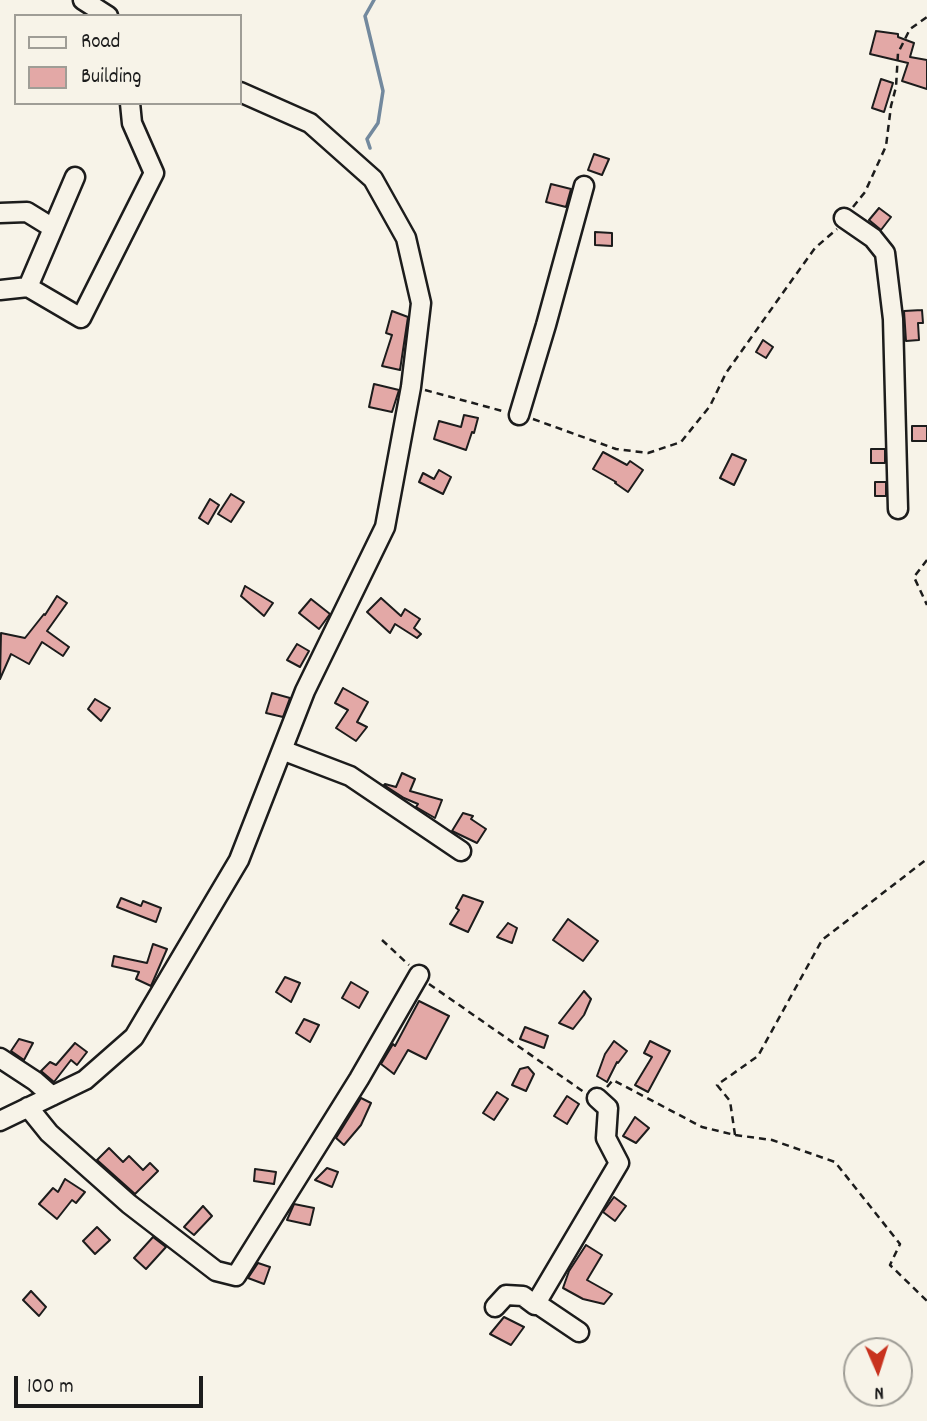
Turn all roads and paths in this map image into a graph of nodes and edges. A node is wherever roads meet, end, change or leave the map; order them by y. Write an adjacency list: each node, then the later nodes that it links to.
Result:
1 (83, 0): 2 (street)
2 (105, 14)
3 (927, 18): 9 (path)
4 (242, 93): 13 (street)
5 (130, 105): 11 (street)
6 (75, 177): 10 (street)
7 (584, 186): 14 (street)
8 (0, 214): 10 (street)
9 (844, 218): 14 (path); 15 (street)
10 (53, 228): 11 (street)
11 (28, 287): 12 (street)
12 (0, 290)
13 (411, 387): 14 (path); 18 (street)
14 (519, 415)
15 (898, 509)
16 (927, 560): 17 (path)
17 (927, 606)
18 (282, 750): 19 (street); 24 (street)
19 (461, 851)
20 (927, 859): 28 (path)
21 (382, 940): 22 (path)
22 (419, 975): 25 (path); 26 (street)
23 (0, 1058): 24 (street)
24 (52, 1096): 26 (street)
25 (597, 1098): 28 (path); 30 (street)
26 (28, 1107): 27 (street)
27 (0, 1121)
28 (735, 1135): 29 (path)
29 (927, 1301)
30 (536, 1303): 31 (street); 32 (street)
31 (495, 1307)
32 (579, 1332)

